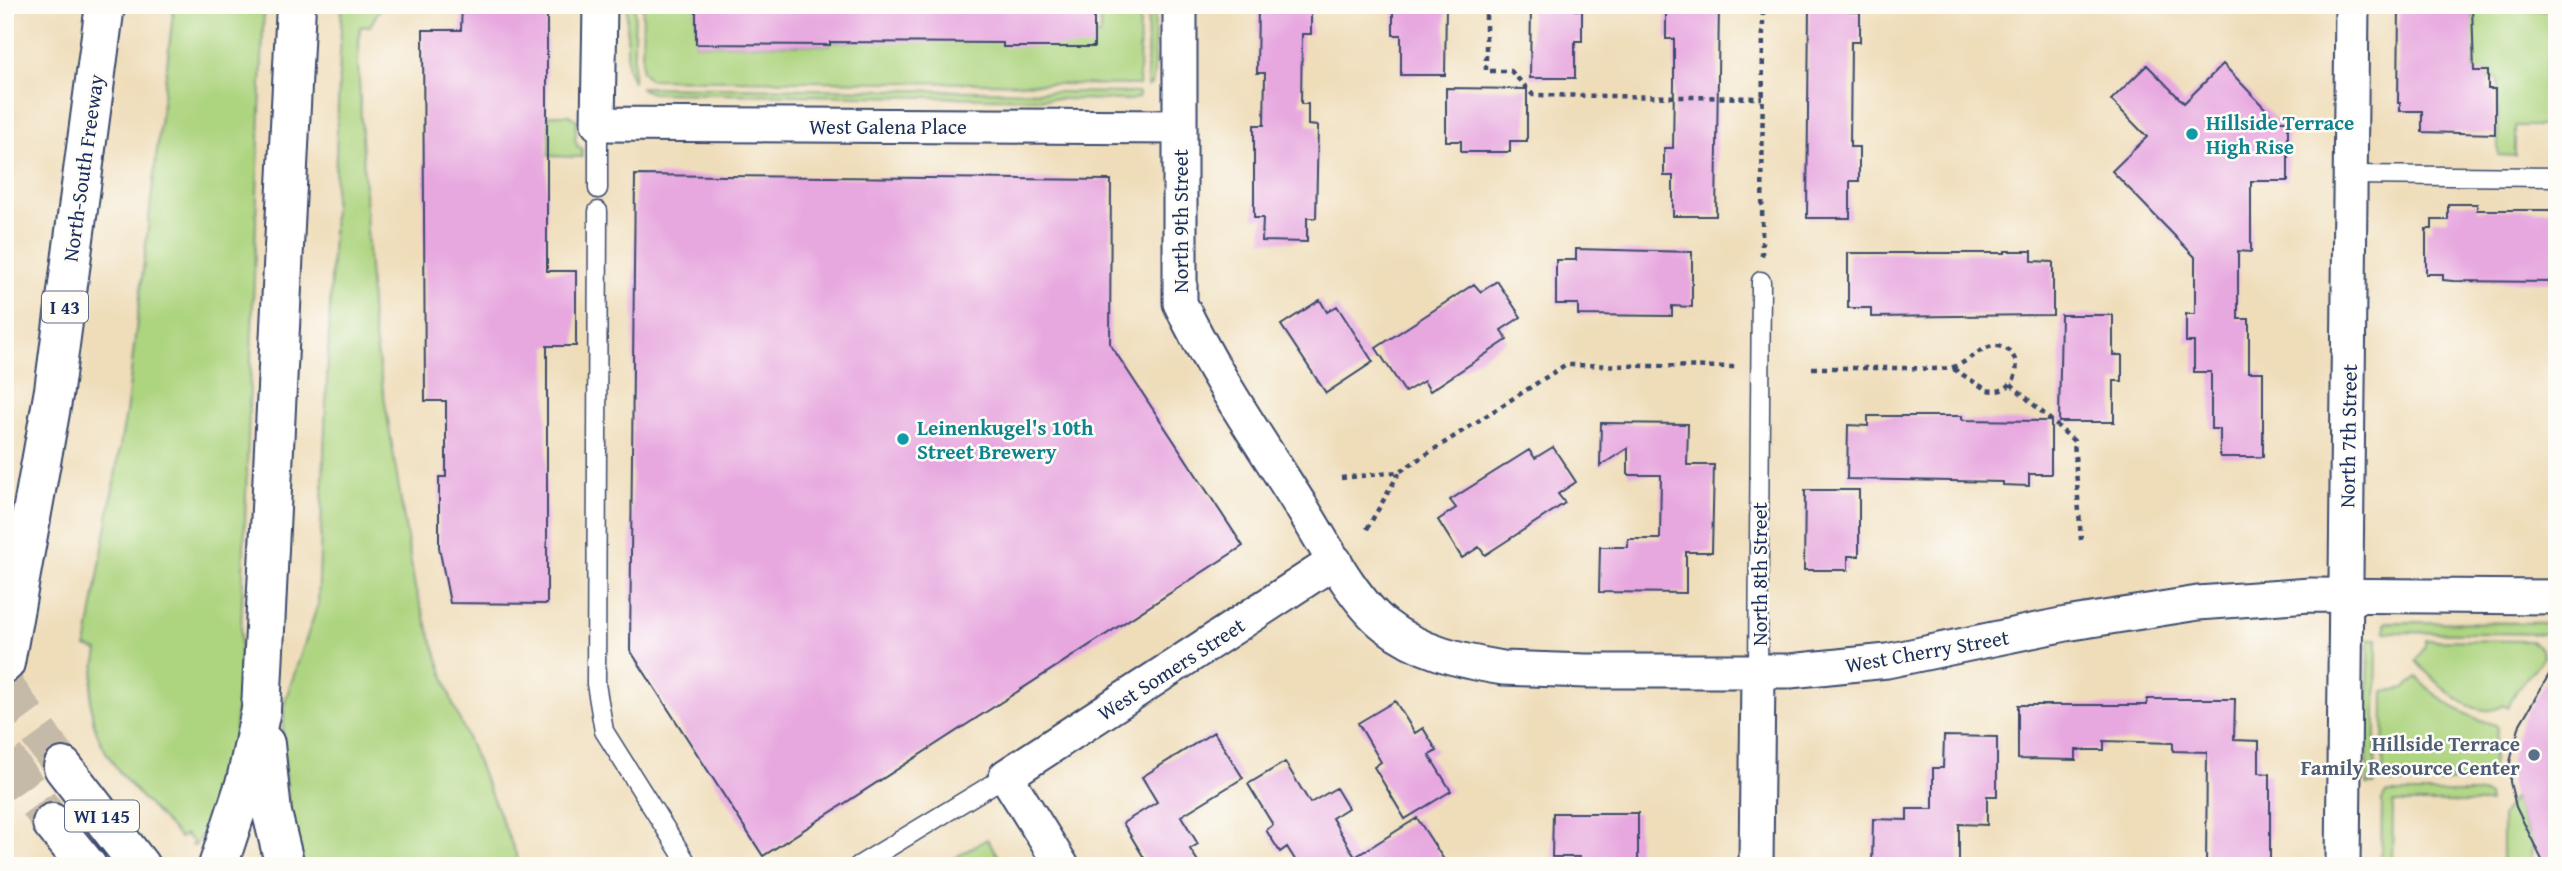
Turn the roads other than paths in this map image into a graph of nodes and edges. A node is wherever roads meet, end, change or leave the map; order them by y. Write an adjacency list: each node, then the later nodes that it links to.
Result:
1 (105, 5): 16 (main road, North-South Freeway / I 43)
2 (296, 5): 18 (main road)
3 (600, 5): 6 (street)
4 (1180, 5): 7 (street, North 9th Street)
5 (2352, 5): 8 (street, North 7th Street)
6 (598, 124): 7 (street, West Galena Place); 10 (lane)
7 (1179, 127): 13 (street, North 9th Street)
8 (2350, 175): 9 (lane); 14 (street, North 7th Street)
9 (2557, 177)
10 (598, 189)
11 (598, 211): 26 (lane)
12 (1761, 275): 17 (lane, North 8th Street)
13 (1335, 561): 17 (street, West Cherry Street); 20 (street, West Somers Street)
14 (2346, 595): 15 (street, West Cherry Street); 17 (street, West Cherry Street); 30 (street, North 7th Street)
15 (2557, 597)
16 (5, 663)
17 (1758, 672): 29 (street, North 8th Street)
18 (261, 710): 24 (main road); 25 (main road)
19 (63, 767): 23 (main road, WI 145)
20 (1006, 776): 27 (lane); 28 (street)
21 (52, 823): 22 (main road, WI 145)
22 (87, 866)
23 (140, 866)
24 (218, 866)
25 (285, 866)
26 (689, 866)
27 (859, 866)
28 (1062, 866)
29 (1756, 866)
30 (2343, 866)

